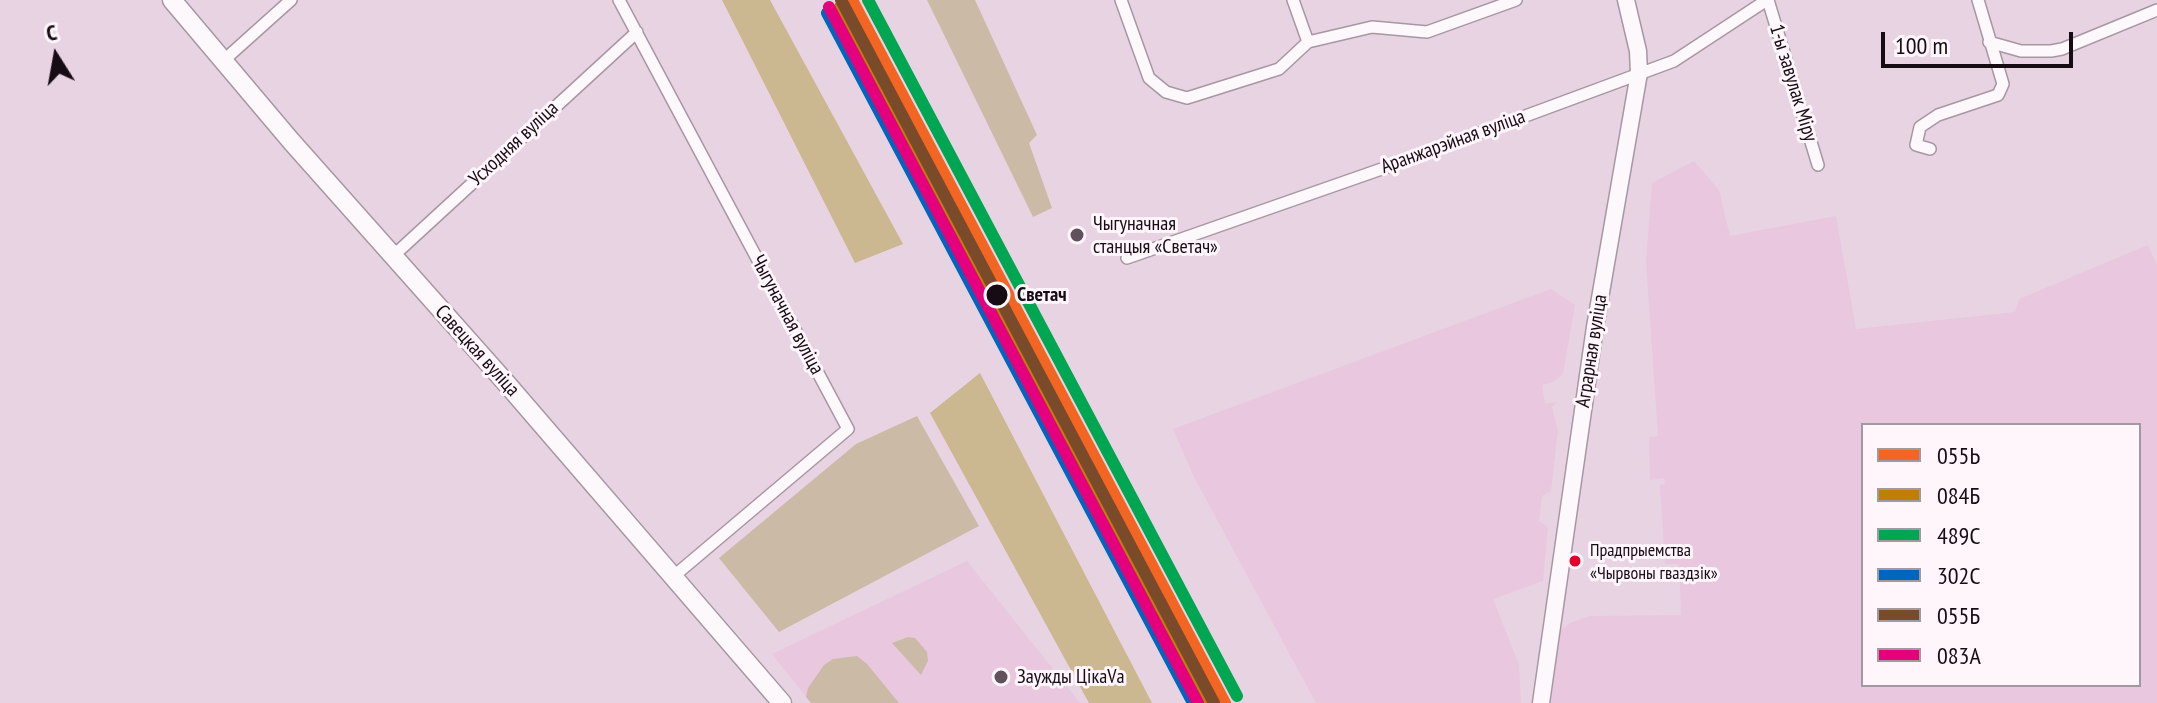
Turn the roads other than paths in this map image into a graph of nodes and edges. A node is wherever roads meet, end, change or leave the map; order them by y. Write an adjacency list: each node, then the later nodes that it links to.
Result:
1 (172, 0): 14 (main road, Савецкая вуліца)
2 (291, 0): 14 (street)
3 (619, 0): 11 (street, Чыгуначная вуліца)
4 (1121, 0): 12 (street)
5 (1293, 0): 12 (street)
6 (1516, 0): 12 (street)
7 (1626, 0): 15 (street, Аграрная вуліца)
8 (1767, 0): 15 (street, Аранжарэйная вуліца); 17 (street, 1-ы завулак Міру)
9 (1978, 0): 13 (street)
10 (2157, 10): 13 (street)
11 (637, 32): 18 (street, Усходняя вуліца); 20 (street, Чыгуначная вуліца)
12 (1308, 42)
13 (1989, 42): 16 (street)
14 (223, 61): 18 (main road, Савецкая вуліца)
15 (1639, 73): 19 (street, Аранжарэйная вуліца); 22 (street, Аграрная вуліца)
16 (1930, 149)
17 (1818, 165)
18 (392, 257): 20 (main road, Савецкая вуліца)
19 (1127, 258)
20 (674, 576): 21 (main road, Савецкая вуліца)
21 (782, 703)
22 (1541, 703)

